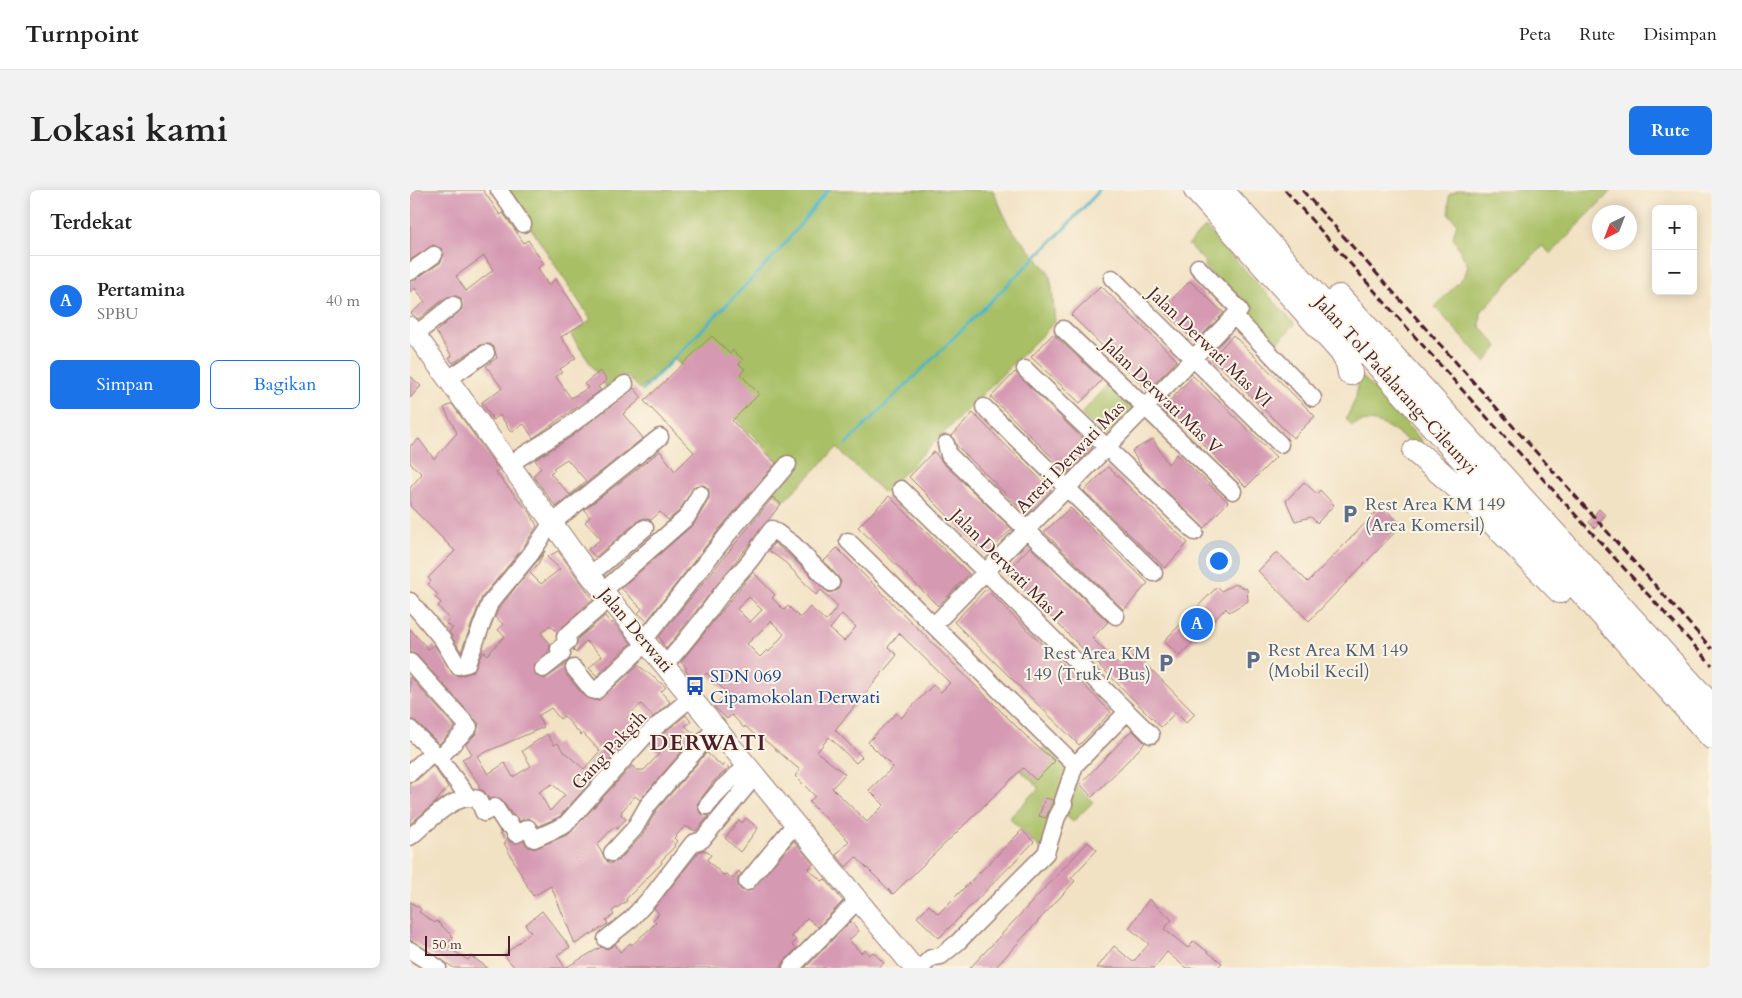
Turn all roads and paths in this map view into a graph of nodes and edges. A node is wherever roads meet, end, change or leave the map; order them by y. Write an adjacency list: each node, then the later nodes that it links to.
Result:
1 (499, 190): 5 (street)
2 (1196, 190): 17 (highway)
3 (1221, 190): 54 (highway, Jalan Tol Padalarang–Cileunyi)
4 (1242, 190): 54 (highway, Jalan Tol Padalarang–Cileunyi)
5 (523, 224)
6 (434, 255): 8 (street)
7 (1198, 267): 11 (street)
8 (410, 272)
9 (1112, 278): 15 (street, Jalan Derwati Mas VI)
10 (454, 305): 13 (street)
11 (1235, 316): 15 (street, Arteri Derwati Mas); 20 (street)
12 (1063, 329): 22 (street, Jalan Derwati Mas V)
13 (413, 330): 18 (main road, Jalan Derwati)
14 (486, 353): 18 (street)
15 (1193, 359): 22 (street, Arteri Derwati Mas); 25 (street, Jalan Derwati Mas VI)
16 (1025, 370): 26 (street)
17 (1350, 373)
18 (447, 380): 29 (main road, Jalan Derwati)
19 (625, 384): 29 (street)
20 (1313, 398)
21 (984, 407): 31 (street)
22 (1146, 408): 26 (street, Arteri Derwati Mas); 32 (street, Jalan Derwati Mas V)
23 (660, 437): 34 (street)
24 (946, 444): 36 (street)
25 (1280, 444)
26 (1108, 447): 31 (street, Arteri Derwati Mas); 37 (street)
27 (1414, 451): 54 (highway)
28 (788, 464): 47 (street)
29 (508, 465): 34 (main road, Jalan Derwati)
30 (901, 489): 39 (street, Jalan Derwati Mas I)
31 (1066, 489): 36 (street, Arteri Derwati Mas); 40 (street)
32 (1233, 491)
33 (700, 494): 43 (street)
34 (551, 524): 41 (main road, Jalan Derwati); 44 (street)
35 (645, 528): 41 (street)
36 (1027, 530): 39 (street, Arteri Derwati Mas); 45 (street)
37 (1195, 532)
38 (848, 541): 46 (street)
39 (986, 572): 46 (street, Arteri Derwati Mas); 53 (street, Jalan Derwati Mas I)
40 (1154, 573)
41 (590, 575): 43 (main road, Jalan Derwati)
42 (831, 583): 49 (street)
43 (606, 595): 47 (main road, Jalan Derwati); 51 (street)
44 (410, 600)
45 (1116, 616)
46 (934, 625): 60 (street)
47 (645, 642): 49 (main road, Jalan Derwati); 50 (street)
48 (410, 662): 59 (street)
49 (665, 665): 52 (main road, Jalan Derwati)
50 (574, 668)
51 (543, 669)
52 (692, 697): 55 (main road, Jalan Derwati); 63 (street, Gang Pakgih)
53 (1128, 712): 57 (street, Jalan Derwati Mas I); 60 (street)
54 (1703, 712): 58 (highway, Jalan Tol Padalarang–Cileunyi)
55 (716, 726): 61 (main road, Jalan Derwati); 67 (street)
56 (410, 729): 59 (street)
57 (1151, 735)
58 (1712, 737)
59 (436, 756): 62 (street); 63 (street)
60 (1075, 765): 71 (street)
61 (752, 770): 64 (street); 65 (main road, Jalan Derwati); 70 (street)
62 (410, 773)
63 (469, 798): 66 (street)
64 (707, 806)
65 (795, 824): 68 (street); 69 (main road, Jalan Derwati)
66 (410, 837)
67 (612, 853)
68 (748, 882)
69 (859, 899): 74 (street); 75 (main road, Jalan Derwati)
70 (606, 939)
71 (958, 942): 76 (street); 77 (street)
72 (410, 950): 73 (street)
73 (438, 968)
74 (791, 968)
75 (914, 968)
76 (921, 968)
77 (944, 968)

